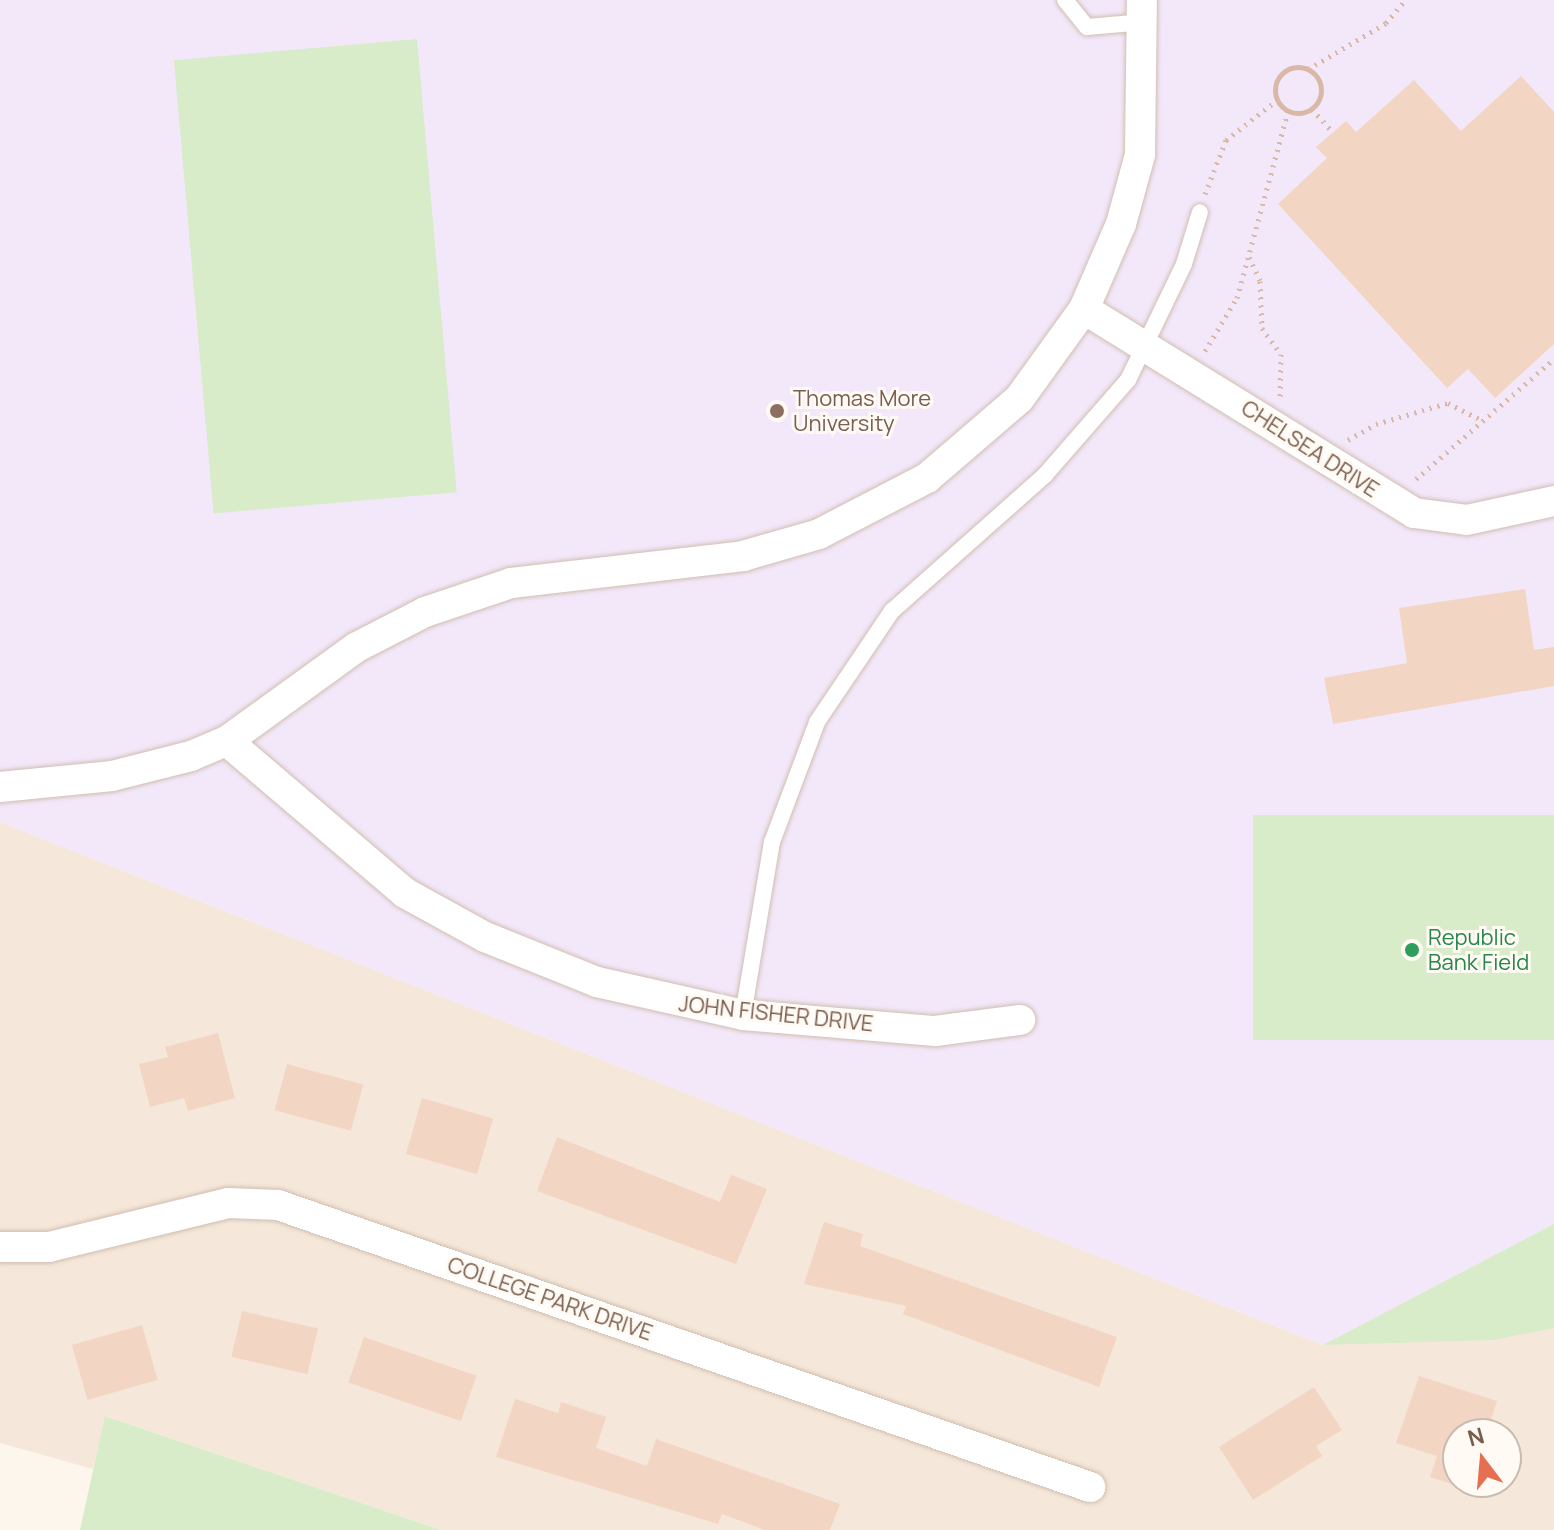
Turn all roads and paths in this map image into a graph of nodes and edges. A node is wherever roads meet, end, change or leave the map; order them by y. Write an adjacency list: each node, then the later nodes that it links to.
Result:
1 (1065, 0): 3 (lane)
2 (1405, 0): 4 (path)
3 (1144, 11): 11 (street)
4 (1307, 69): 5 (path); 6 (path)
5 (1277, 100): 7 (path); 9 (path)
6 (1312, 109): 7 (path); 8 (path)
7 (1288, 111): 10 (path)
8 (1333, 132)
9 (1200, 212): 12 (lane)
10 (1248, 256): 14 (path); 16 (path)
11 (1084, 309): 12 (street, CHELSEA DRIVE); 20 (street)
12 (1148, 347): 14 (street, CHELSEA DRIVE); 22 (lane)
13 (1554, 359): 15 (path)
14 (1192, 373): 16 (street, CHELSEA DRIVE)
15 (1483, 421): 17 (path); 18 (path)
16 (1276, 422): 17 (street, CHELSEA DRIVE)
17 (1323, 455): 18 (street, CHELSEA DRIVE)
18 (1390, 501): 19 (street, CHELSEA DRIVE)
19 (1554, 501)
20 (227, 741): 21 (street); 22 (street, JOHN FISHER DRIVE)
21 (0, 787)
22 (743, 1015): 23 (street, JOHN FISHER DRIVE)
23 (1020, 1020)
24 (0, 1247): 25 (street, COLLEGE PARK DRIVE)
25 (1090, 1487)

